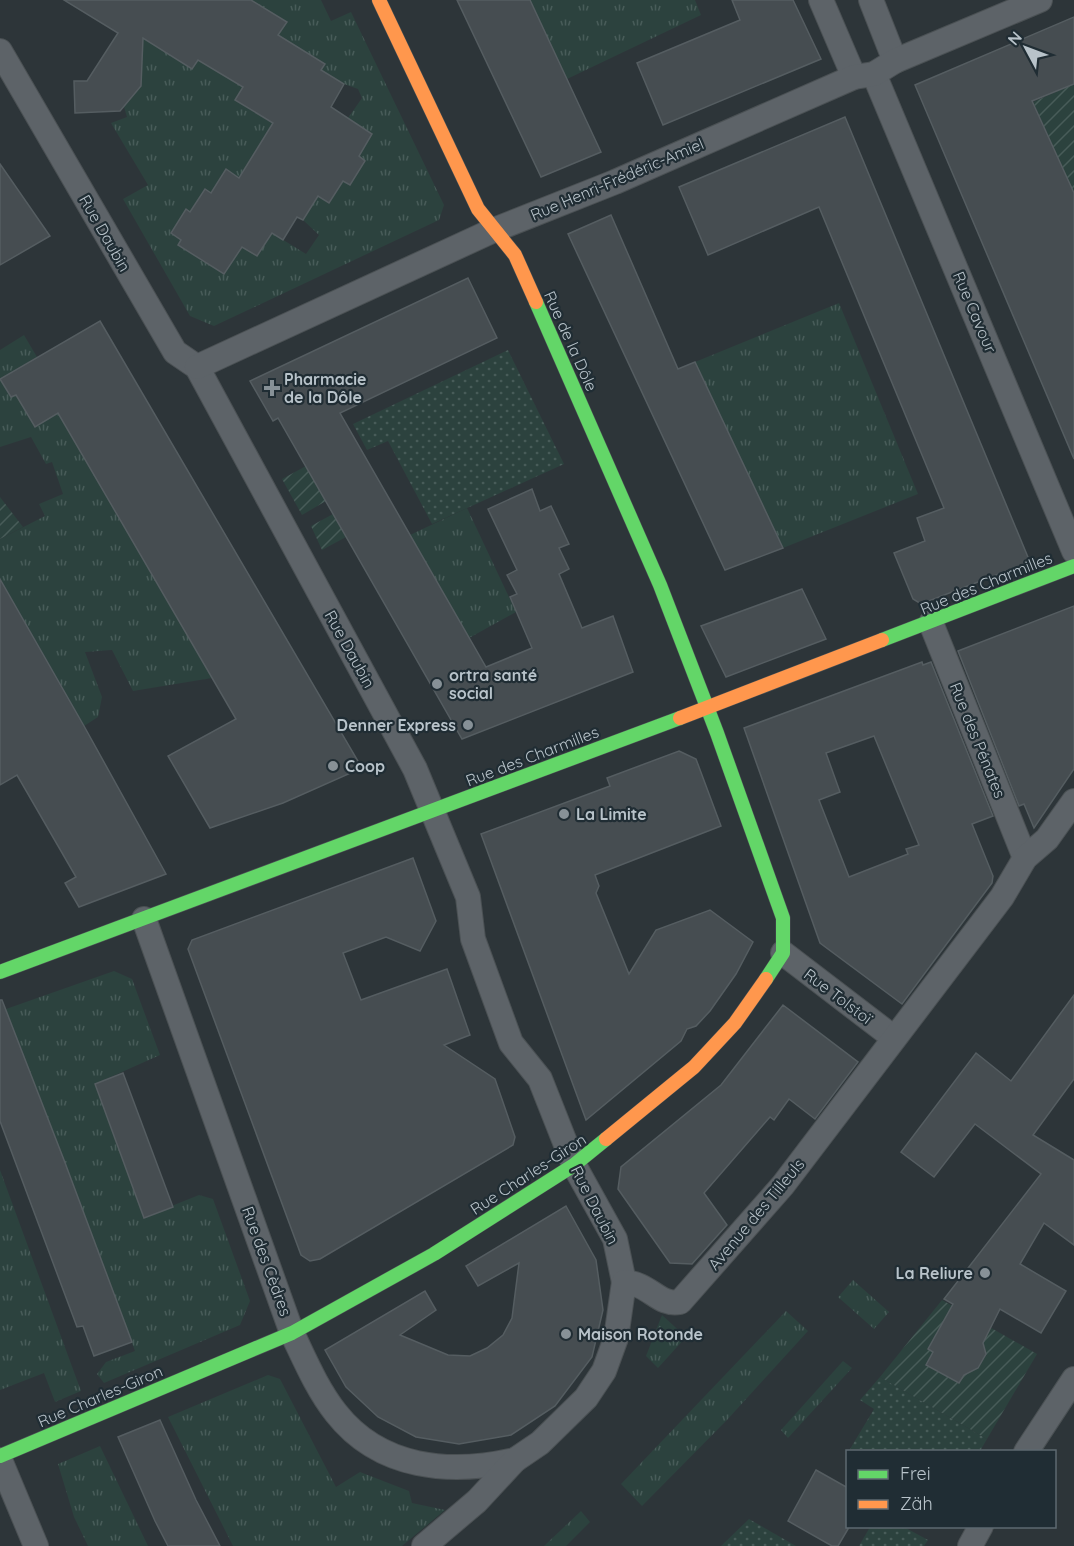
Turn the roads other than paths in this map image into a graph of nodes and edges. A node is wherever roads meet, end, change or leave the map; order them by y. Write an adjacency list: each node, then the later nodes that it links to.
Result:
1 (379, 0): 8 (street, Rue de la Dôle)
2 (821, 0): 7 (street, Rue Cavour)
3 (871, 0): 6 (street)
4 (1040, 0): 6 (street, Rue Henri-Frédéric-Amiel)
5 (0, 51): 9 (street, Rue Daubin)
6 (895, 62): 7 (street, Rue Henri-Frédéric-Amiel)
7 (864, 76): 8 (street, Rue Henri-Frédéric-Amiel); 10 (street, Rue Cavour)
8 (494, 230): 9 (street, Rue Henri-Frédéric-Amiel); 13 (street, Rue de la Dôle)
9 (197, 366): 15 (street, Rue Daubin)
10 (1074, 551)
11 (1074, 566): 12 (street, Rue des Charmilles)
12 (931, 623): 13 (street, Rue des Charmilles); 16 (street, Rue des Pénates)
13 (707, 708): 15 (street, Rue des Charmilles); 18 (street)
14 (1074, 801): 16 (street, Avenue des Tilleuls)
15 (434, 812): 17 (street, Rue des Charmilles); 21 (street, Rue Daubin)
16 (1024, 858): 20 (street, Avenue des Tilleuls)
17 (144, 919): 19 (street, Rue des Charmilles); 23 (street, Rue des Cèdres)
18 (783, 953): 20 (street, Rue Tolstoï); 21 (street, Rue Charles-Giron)
19 (0, 972)
20 (894, 1038): 22 (street, Avenue des Tilleuls)
21 (574, 1166): 22 (street, Rue Daubin); 23 (street, Rue Charles-Giron)
22 (624, 1282): 27 (street)
23 (292, 1333): 26 (street, Rue Charles-Giron); 27 (street, Rue des Cèdres)
24 (1074, 1379): 25 (street)
25 (1027, 1450)
26 (0, 1458): 29 (street)
27 (514, 1460): 30 (street)
28 (980, 1528): 31 (street)
29 (36, 1546)
30 (424, 1546)
31 (970, 1546)

